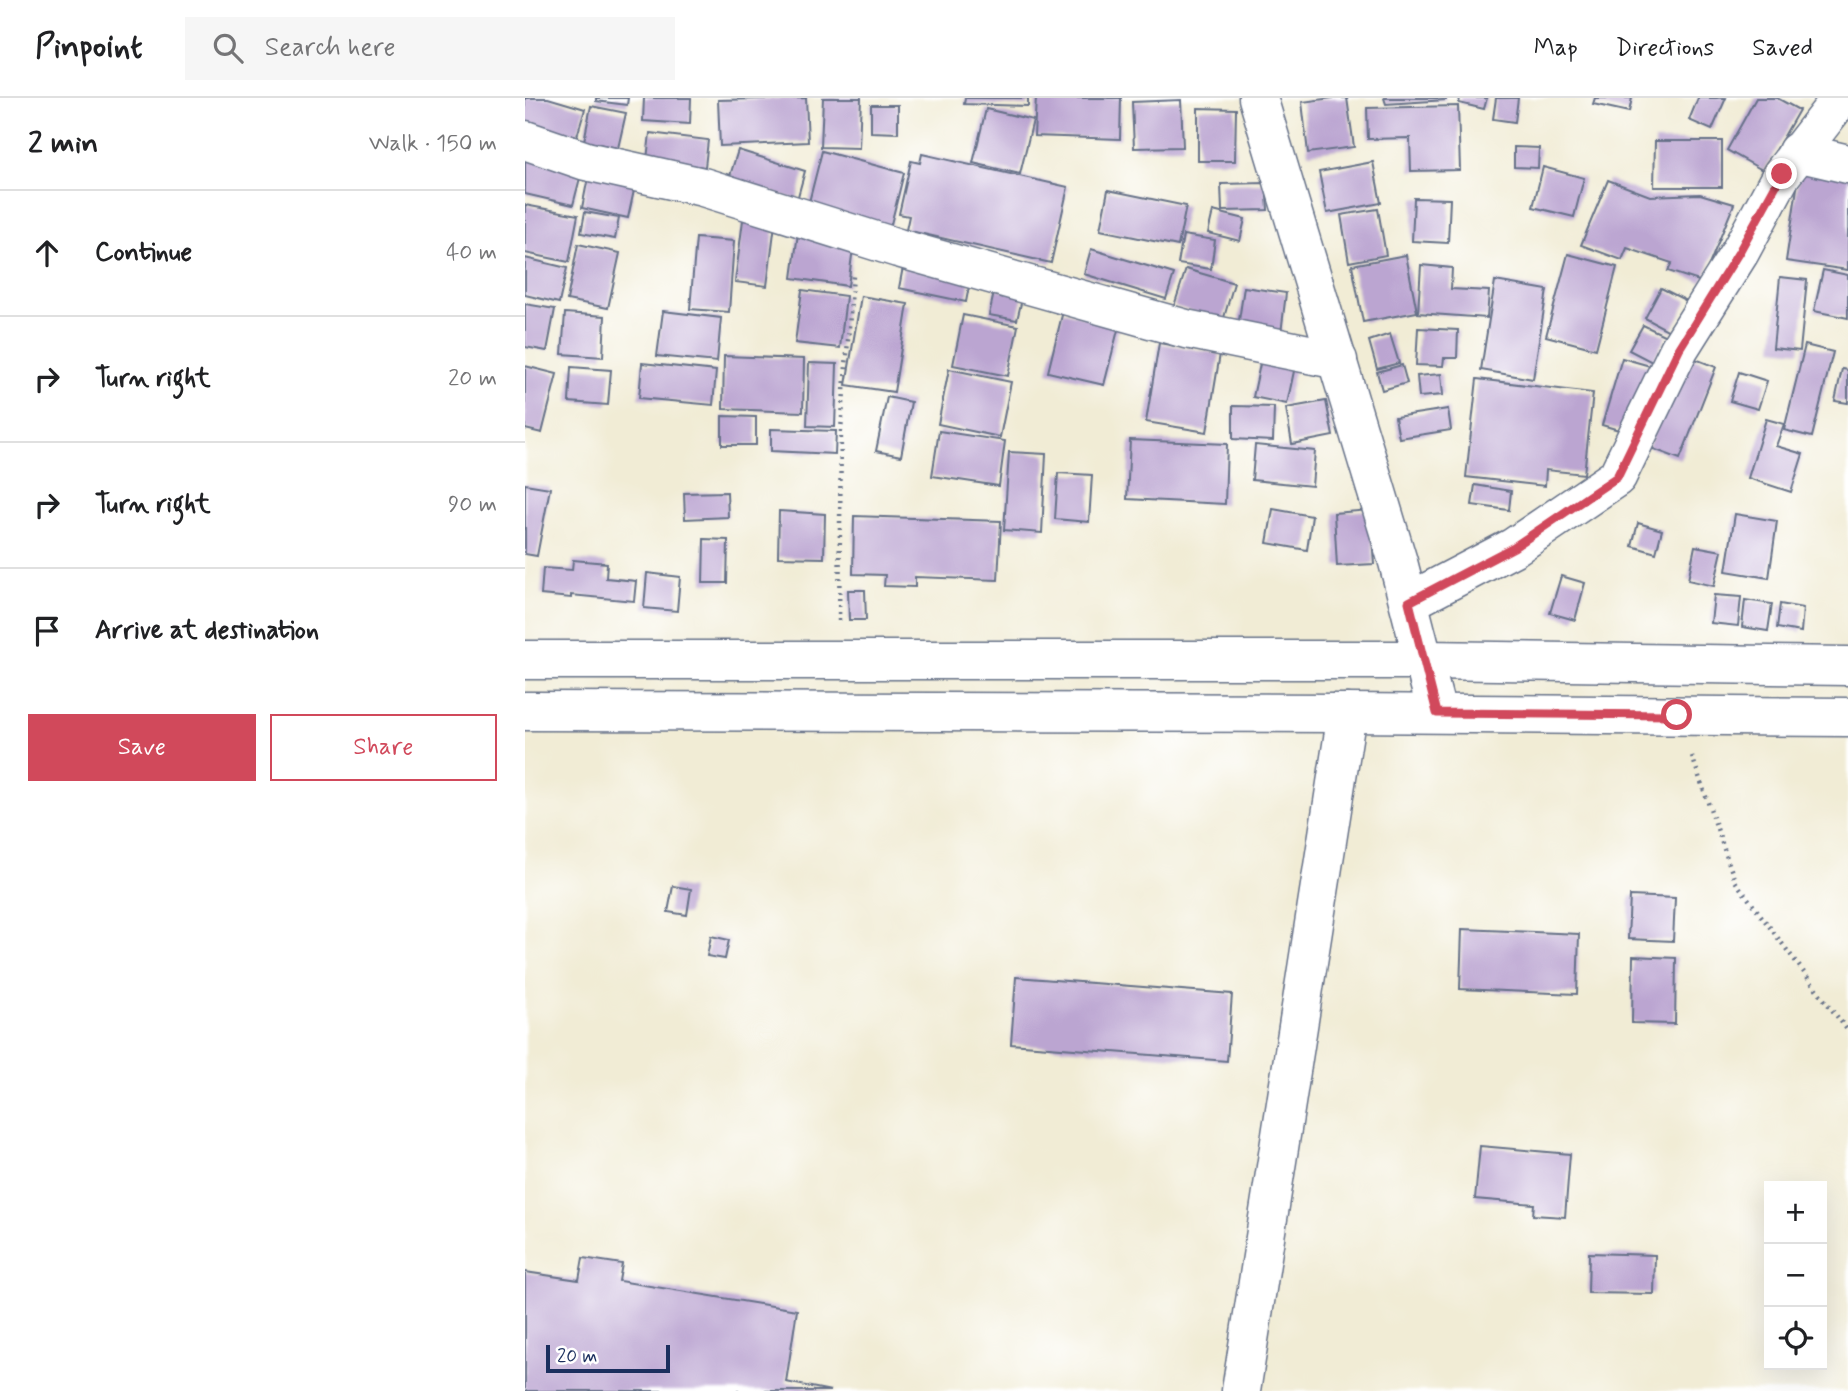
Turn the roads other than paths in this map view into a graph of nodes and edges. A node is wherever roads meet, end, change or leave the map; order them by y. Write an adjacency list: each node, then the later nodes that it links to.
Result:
1 (1258, 98): 6 (street)
2 (1841, 98): 4 (street)
3 (525, 141): 6 (street)
4 (1797, 152): 5 (street); 7 (street)
5 (1848, 164)
6 (1338, 360): 7 (street)
7 (1409, 602): 9 (street)
8 (525, 660): 9 (street)
9 (1424, 660): 10 (street); 13 (street)
10 (1848, 666)
11 (525, 711): 12 (street)
12 (1347, 713): 13 (street); 15 (street)
13 (1437, 713): 14 (street)
14 (1848, 717)
15 (1241, 1391)

